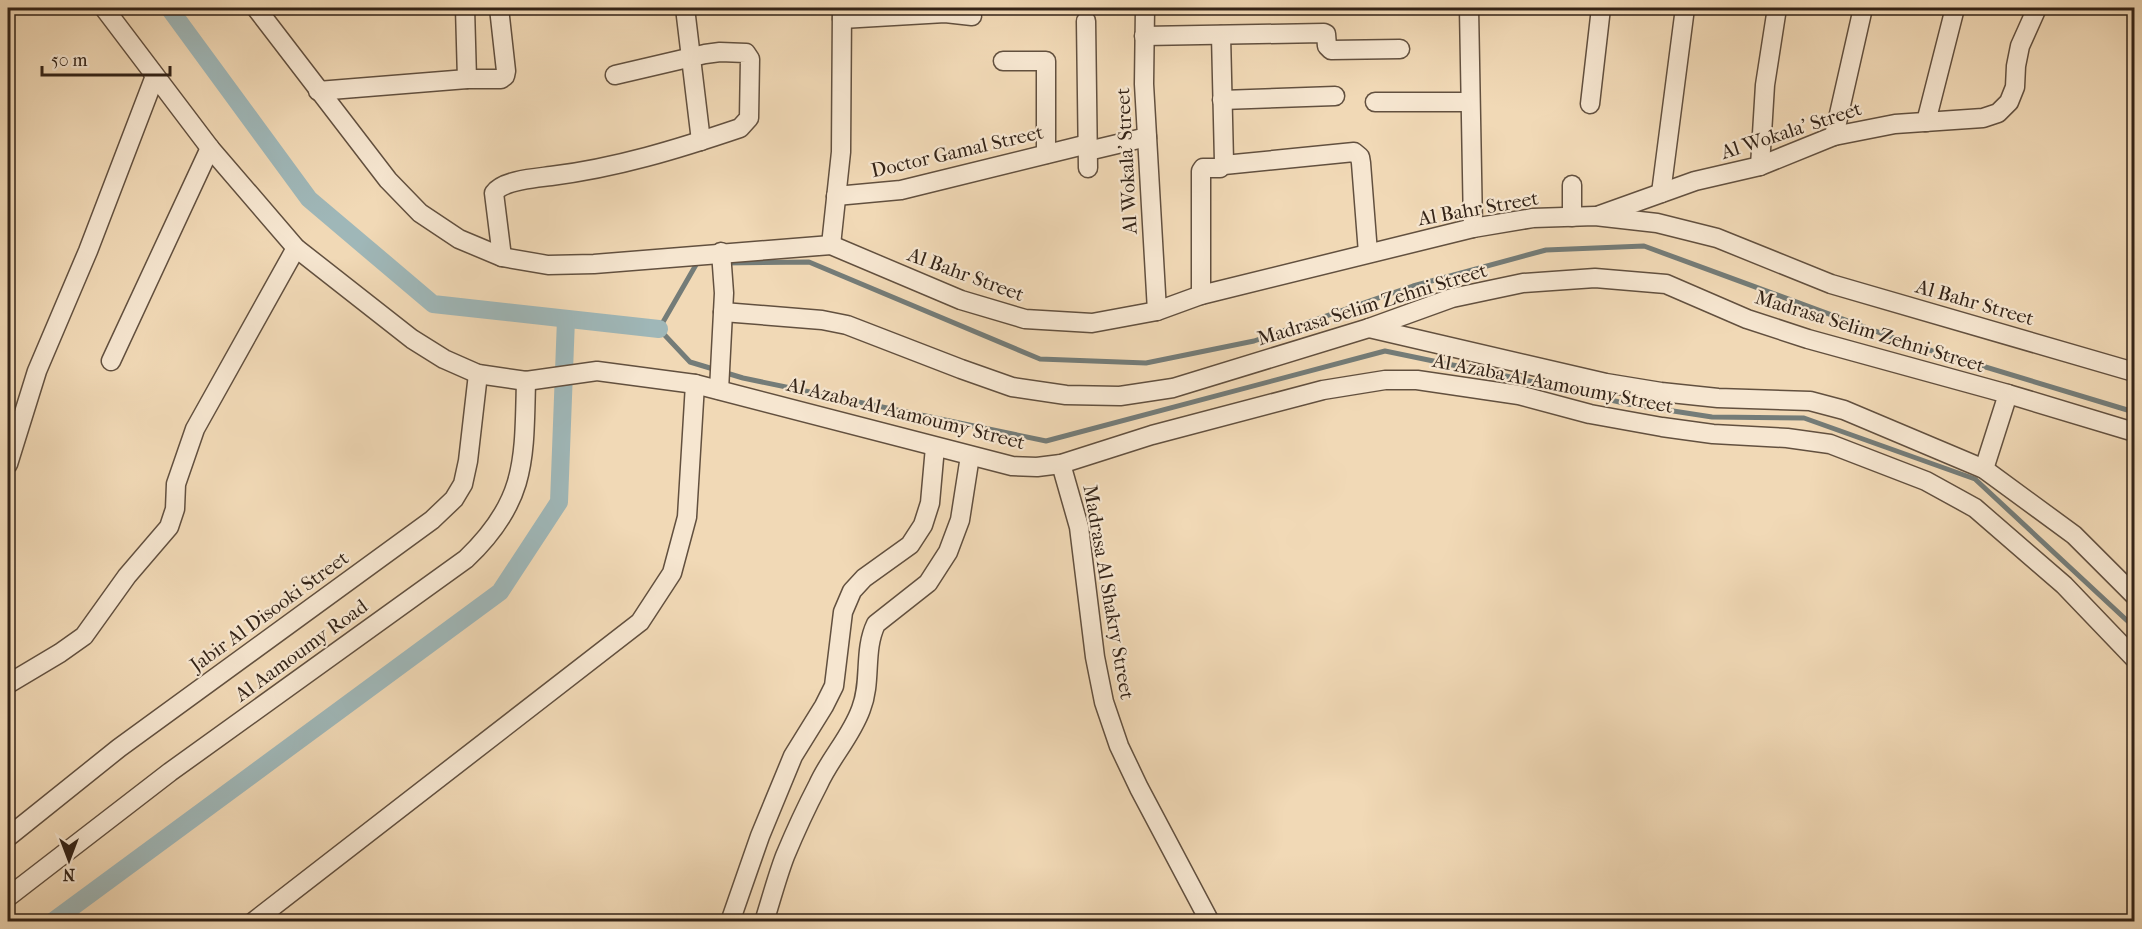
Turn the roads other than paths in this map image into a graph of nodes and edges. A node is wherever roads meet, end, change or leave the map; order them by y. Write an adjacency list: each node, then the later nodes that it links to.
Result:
1 (104, 8): 23 (street, Al Azaba Al Aamoumy Street)
2 (256, 8): 25 (street)
3 (465, 8): 24 (street)
4 (499, 8): 24 (street)
5 (685, 8): 20 (street)
6 (1145, 8): 18 (street, Al Wokala' Street)
7 (1469, 8): 29 (street)
8 (1601, 8): 30 (street)
9 (1685, 8): 41 (street)
10 (1777, 8): 39 (street)
11 (1863, 8): 32 (street)
12 (1955, 8): 31 (street)
13 (2037, 8): 31 (street, Al Wokala' Street)
14 (842, 13): 15 (street); 42 (street)
15 (972, 16)
16 (1086, 21): 37 (street)
17 (1221, 35): 18 (street); 19 (street); 27 (street)
18 (1144, 36): 33 (street, Al Wokala' Street)
19 (1400, 49)
20 (691, 57): 22 (street); 34 (street); 34 (street)
21 (1003, 61): 36 (street)
22 (615, 75)
23 (155, 76): 35 (street, Al Azaba Al Aamoumy Street); 65 (street)
24 (468, 79): 25 (street)
25 (318, 91): 50 (street)
26 (1335, 96): 27 (street)
27 (1222, 100): 38 (street)
28 (1375, 102): 29 (street)
29 (1470, 102): 45 (street)
30 (1590, 104)
31 (1926, 122): 32 (street, Al Wokala' Street)
32 (1834, 136): 39 (street, Al Wokala' Street)
33 (1148, 137): 37 (street, Doctor Gamal Street); 52 (street, Al Wokala' Street)
34 (701, 141): 50 (street)
35 (210, 148): 47 (street, Al Azaba Al Aamoumy Street); 55 (street)
36 (1046, 154): 37 (street, Doctor Gamal Street); 42 (street, Doctor Gamal Street)
37 (1088, 154)
38 (1224, 165): 49 (street); 51 (street)
39 (1761, 166): 41 (street, Al Wokala' Street)
40 (1572, 185): 44 (street)
41 (1661, 193): 43 (street, Al Wokala' Street)
42 (836, 196): 46 (street)
43 (1595, 216): 44 (street, Al Bahr Street); 56 (street, Al Bahr Street)
44 (1572, 217): 45 (street, Al Bahr Street)
45 (1473, 228): 49 (street, Al Bahr Street)
46 (831, 245): 48 (street); 52 (street, Al Bahr Street)
47 (296, 248): 57 (street, Al Azaba Al Aamoumy Street); 70 (street)
48 (721, 252): 50 (street); 53 (street)
49 (1368, 253): 51 (street, Al Bahr Street)
50 (502, 257)
51 (1201, 295): 52 (street, Al Bahr Street)
52 (1157, 311)
53 (723, 312): 54 (street, Madrasa Selim Zehni Street); 60 (street)
54 (1369, 328): 61 (street, Madrasa Selim Zehni Street); 67 (street)
55 (111, 361)
56 (2134, 372)
57 (478, 374): 58 (street, Al Azaba Al Aamoumy Street); 71 (street, Jabir Al Disooki Street)
58 (526, 381): 59 (street, Al Azaba Al Aamoumy Street); 72 (street, Al Aamoumy Road)
59 (695, 384): 60 (street, Al Azaba Al Aamoumy Street); 73 (street)
60 (718, 387): 63 (street, Al Azaba Al Aamoumy Street)
61 (2008, 394): 62 (street, Madrasa Selim Zehni Street); 67 (street)
62 (2134, 432)
63 (935, 447): 64 (street, Al Azaba Al Aamoumy Street); 74 (street)
64 (970, 456): 66 (street, Al Azaba Al Aamoumy Street); 75 (street)
65 (8, 464)
66 (1061, 464): 69 (street, Al Azaba Al Aamoumy Street); 76 (street, Madrasa Al Shakry Street)
67 (1984, 469): 68 (street)
68 (2134, 595)
69 (2134, 658)
70 (8, 684)
71 (8, 837)
72 (8, 897)
73 (252, 921)
74 (730, 921)
75 (764, 921)
76 (1210, 921)

